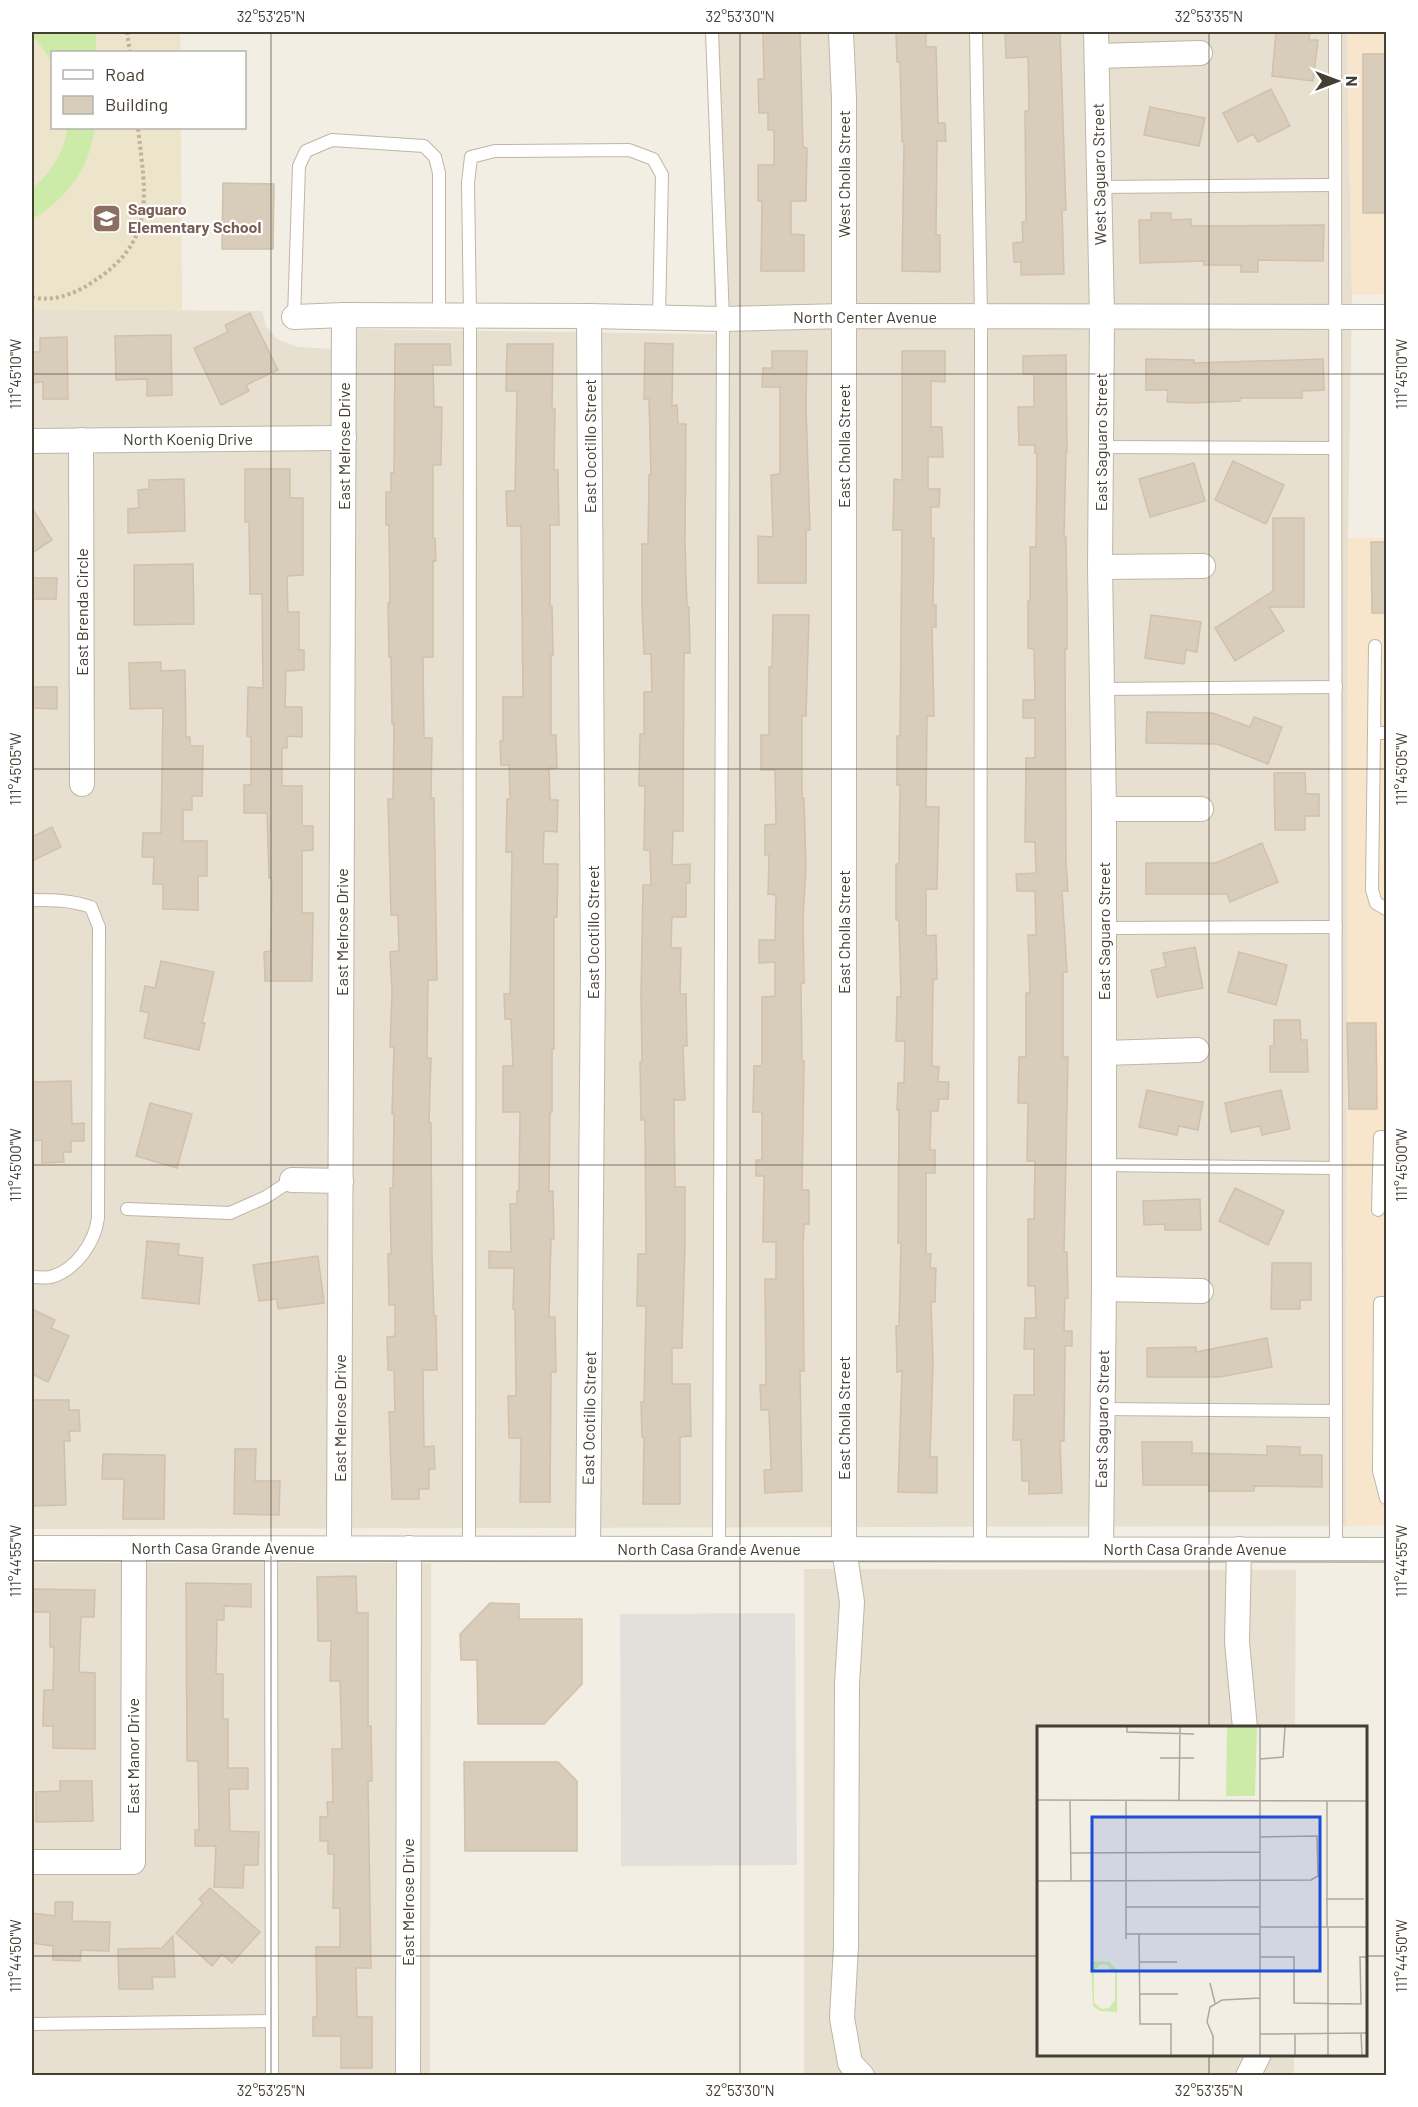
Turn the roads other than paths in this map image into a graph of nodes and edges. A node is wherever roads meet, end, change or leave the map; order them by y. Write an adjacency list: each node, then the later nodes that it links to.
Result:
1 (712, 32): 21 (lane)
2 (841, 32): 14 (street, West Cholla Street)
3 (976, 32): 15 (lane)
4 (1096, 32): 7 (street, West Saguaro Street)
5 (1335, 32): 8 (lane)
6 (1200, 53): 7 (street)
7 (1097, 56): 9 (street, West Saguaro Street)
8 (1335, 185): 9 (lane); 19 (lane)
9 (1099, 187): 16 (street, West Saguaro Street)
10 (344, 315): 11 (street, North Center Avenue); 17 (street, North Center Avenue); 22 (street, East Melrose Drive)
11 (439, 315): 12 (street, North Center Avenue); 17 (lane)
12 (470, 315): 13 (street, North Center Avenue); 18 (lane); 62 (lane)
13 (590, 316): 18 (street, North Center Avenue); 63 (street, East Ocotillo Street)
14 (844, 316): 15 (street, North Center Avenue); 21 (street, North Center Avenue); 65 (street, East Cholla Street)
15 (981, 316): 16 (street, North Center Avenue); 66 (lane)
16 (1102, 316): 19 (street, North Center Avenue); 25 (street, East Saguaro Street)
17 (294, 317)
18 (659, 317): 21 (street, North Center Avenue)
19 (1335, 317): 20 (street, North Center Avenue); 26 (lane)
20 (1386, 317)
21 (723, 319): 64 (lane)
22 (344, 438): 23 (street, North Koenig Drive); 46 (street, East Melrose Drive)
23 (81, 440): 24 (street, North Koenig Drive); 33 (street, East Brenda Circle)
24 (32, 441)
25 (1101, 447): 26 (lane); 28 (street, East Saguaro Street)
26 (1335, 448): 30 (lane)
27 (1203, 566): 28 (street)
28 (1100, 567): 31 (street, East Saguaro Street)
29 (1375, 646): 32 (lane)
30 (1336, 687): 31 (lane); 38 (lane)
31 (1102, 689): 35 (street, East Saguaro Street)
32 (1380, 733): 37 (lane)
33 (82, 784)
34 (1201, 808): 35 (street)
35 (1104, 809): 39 (street, East Saguaro Street)
36 (32, 900): 49 (lane)
37 (1386, 909)
38 (1336, 927): 39 (lane); 44 (lane)
39 (1104, 928): 41 (street, East Saguaro Street)
40 (1197, 1050): 41 (street)
41 (1104, 1053): 43 (street, East Saguaro Street)
42 (1386, 1137): 48 (lane)
43 (1104, 1165): 44 (lane); 50 (street, East Saguaro Street)
44 (1336, 1167): 55 (lane)
45 (292, 1180): 46 (street); 47 (lane)
46 (341, 1181): 60 (street, East Melrose Drive)
47 (127, 1209)
48 (1378, 1210)
49 (32, 1277)
50 (1104, 1289): 51 (street); 54 (street, East Saguaro Street)
51 (1201, 1292)
52 (1386, 1303): 53 (lane)
53 (1383, 1400): 56 (lane)
54 (1102, 1409): 55 (lane); 67 (street, East Saguaro Street)
55 (1336, 1411): 69 (lane)
56 (1386, 1498)
57 (32, 1548): 58 (street, North Casa Grande Avenue)
58 (134, 1548): 59 (street, North Casa Grande Avenue); 72 (street, East Manor Drive)
59 (271, 1548): 60 (street, North Casa Grande Avenue); 73 (lane)
60 (339, 1548): 61 (street, North Casa Grande Avenue)
61 (410, 1548): 62 (street, North Casa Grande Avenue); 77 (street, East Melrose Drive)
62 (469, 1548): 63 (street, North Casa Grande Avenue)
63 (588, 1548): 64 (street, North Casa Grande Avenue)
64 (720, 1549): 65 (street, North Casa Grande Avenue)
65 (844, 1549): 66 (street, North Casa Grande Avenue); 78 (street, East Cholla Street)
66 (980, 1549): 67 (street, North Casa Grande Avenue)
67 (1101, 1549): 68 (street, North Casa Grande Avenue)
68 (1239, 1549): 69 (street, North Casa Grande Avenue); 71 (street)
69 (1336, 1550): 70 (street, North Casa Grande Avenue)
70 (1386, 1550)
71 (1245, 1726)
72 (32, 1862)
73 (272, 2020): 74 (lane); 76 (lane)
74 (32, 2024)
75 (1258, 2056): 79 (street)
76 (272, 2076)
77 (408, 2076)
78 (862, 2076)
79 (1248, 2076)

